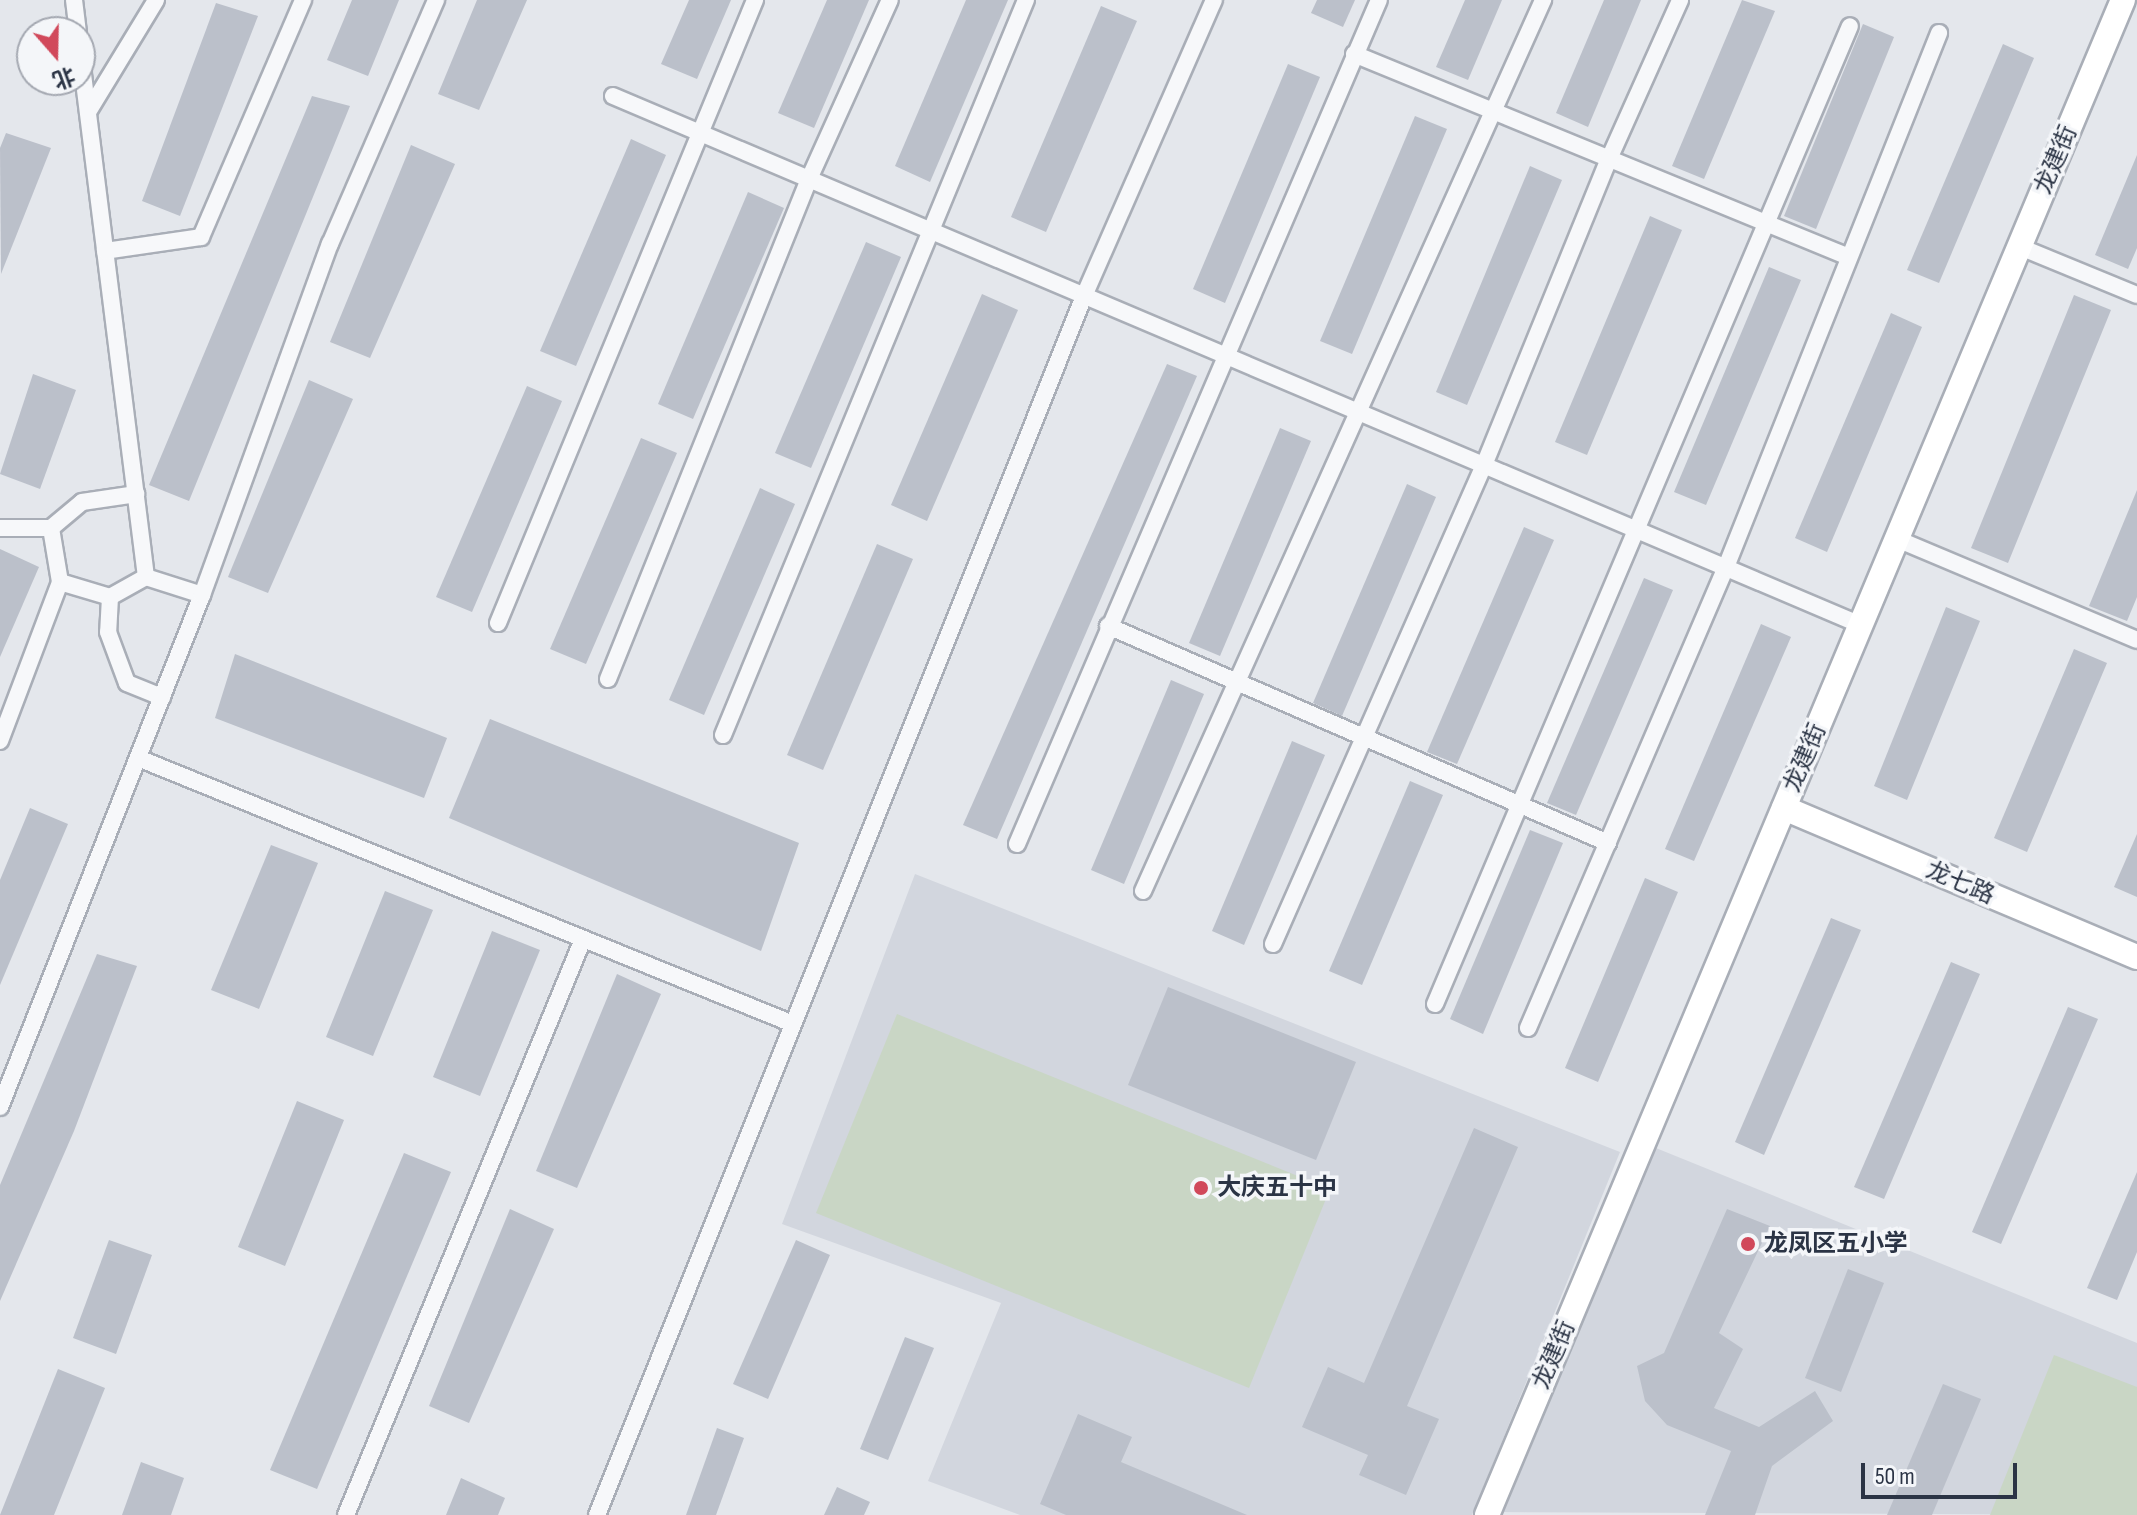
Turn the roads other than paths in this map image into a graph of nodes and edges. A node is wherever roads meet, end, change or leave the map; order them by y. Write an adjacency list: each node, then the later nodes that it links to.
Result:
1 (156, 0): 18 (street)
2 (303, 0): 25 (street)
3 (436, 0): 40 (street)
4 (755, 0): 19 (street)
5 (890, 0): 21 (street)
6 (1026, 0): 23 (street)
7 (1214, 0): 28 (street)
8 (1379, 0): 14 (street)
9 (1543, 0): 17 (street)
10 (1680, 0): 20 (street)
11 (2123, 0): 24 (street, 龙建街)
12 (1850, 26): 22 (street)
13 (1939, 33): 26 (street)
14 (1354, 54): 17 (street); 29 (street)
15 (86, 96): 18 (street)
16 (613, 96): 19 (street)
17 (1493, 111): 20 (street); 30 (street)
18 (88, 112): 25 (street)
19 (699, 133): 21 (street); 42 (street)
20 (1609, 159): 22 (street); 31 (street)
21 (809, 179): 23 (street); 46 (street)
22 (1767, 223): 26 (street); 35 (street)
23 (929, 230): 28 (street); 49 (street)
24 (2020, 247): 27 (street); 36 (street, 龙建街)
25 (105, 251): 32 (street)
26 (1849, 257): 37 (street)
27 (2137, 295)
28 (1084, 296): 29 (street); 62 (street)
29 (1227, 356): 30 (street); 44 (street)
30 (1359, 412): 31 (street); 47 (street)
31 (1484, 465): 35 (street); 50 (street)
32 (136, 494): 34 (street); 38 (street)
33 (0, 528): 34 (street)
34 (51, 528): 39 (street)
35 (1639, 531): 37 (street); 53 (street)
36 (1897, 539): 43 (street, 龙建街); 45 (street)
37 (1726, 567): 43 (street); 55 (street)
38 (146, 577): 40 (street); 41 (street)
39 (60, 582): 41 (street); 51 (street)
40 (202, 595): 48 (street)
41 (110, 597): 48 (street)
42 (498, 623)
43 (1861, 625): 54 (street, 龙建街)
44 (1108, 626): 47 (street); 56 (street)
45 (2137, 640)
46 (608, 679)
47 (1234, 680): 50 (street); 57 (street)
48 (162, 697): 52 (street)
49 (723, 735)
50 (1365, 737): 53 (street); 59 (street)
51 (0, 741)
52 (138, 758): 58 (street); 64 (street)
53 (1519, 805): 55 (street); 61 (street)
54 (1784, 808): 60 (street, 龙七路); 67 (street, 龙建街)
55 (1608, 843): 63 (street)
56 (1017, 844)
57 (1143, 891)
58 (583, 939): 62 (street); 65 (street)
59 (1273, 944)
60 (2137, 957)
61 (1435, 1004)
62 (793, 1024): 66 (street)
63 (1528, 1028)
64 (0, 1107)
65 (346, 1515)
66 (597, 1515)
67 (1487, 1515)

